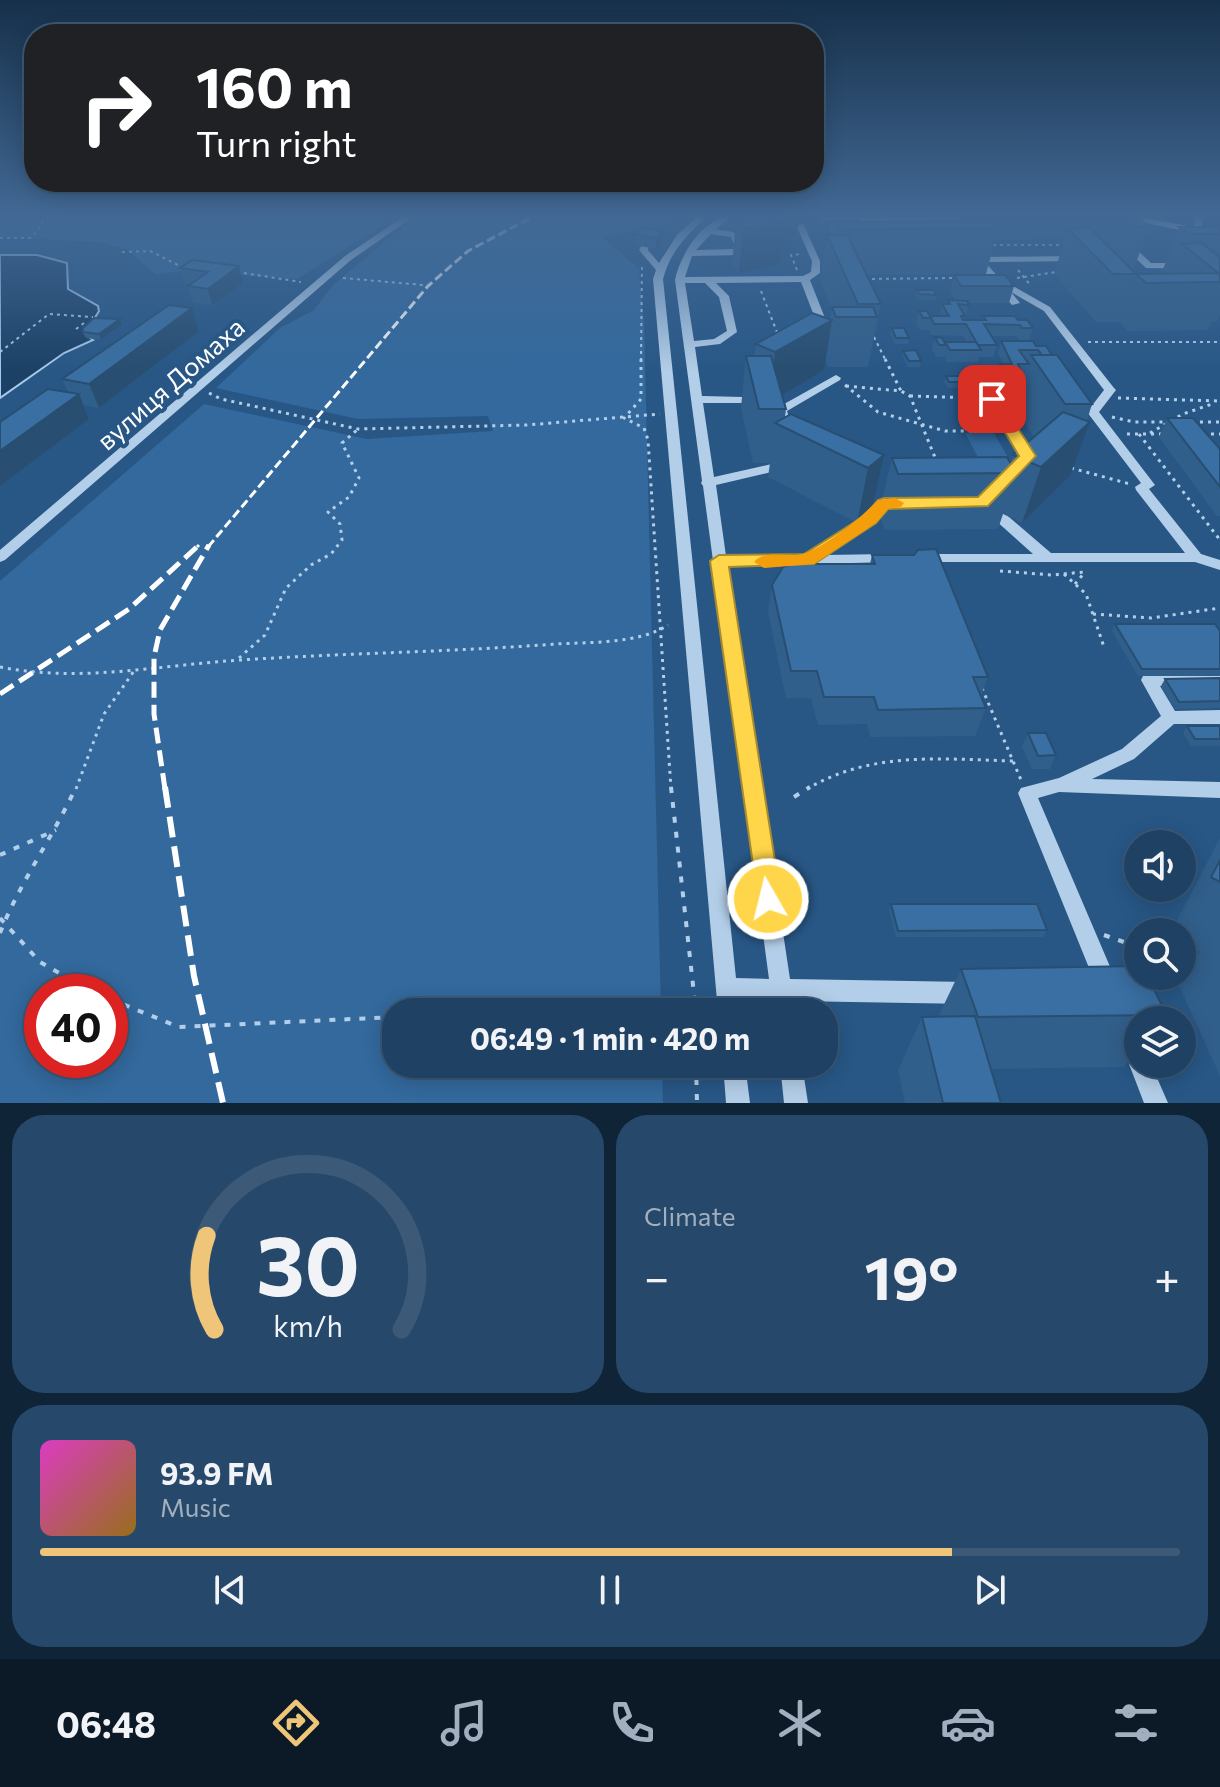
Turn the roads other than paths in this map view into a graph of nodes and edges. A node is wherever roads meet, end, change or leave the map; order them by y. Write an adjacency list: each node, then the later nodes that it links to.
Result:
1 (336, 268): 24 (street, вулиця Домаха)
2 (681, 268): 10 (street)
3 (815, 268): 9 (street)
4 (986, 268): 7 (street)
5 (1148, 268): 8 (street)
6 (660, 269): 15 (street)
7 (994, 278): 12 (street); 25 (street)
8 (1155, 278)
9 (805, 279): 11 (street); 13 (street)
10 (680, 280): 11 (street); 14 (street)
11 (708, 280): 14 (street)
12 (1015, 303)
13 (829, 341)
14 (689, 348): 15 (street); 17 (street)
15 (666, 353): 37 (street)
16 (841, 382): 19 (street)
17 (696, 399): 19 (street); 21 (street)
18 (992, 399): 20 (street)
19 (781, 410): 21 (street)
20 (1010, 475)
21 (707, 483): 30 (street)
22 (991, 493): 26 (street)
23 (884, 502): 29 (street)
24 (0, 557)
25 (1196, 557): 26 (street); 31 (street)
26 (1047, 558): 28 (street)
27 (898, 559): 29 (street)
28 (913, 559)
29 (807, 560): 30 (street)
30 (719, 561): 42 (street)
31 (1220, 565)
32 (1220, 677): 34 (street)
33 (1220, 717): 34 (street)
34 (1170, 718): 35 (street)
35 (1059, 785): 36 (street); 39 (street)
36 (1217, 792)
37 (727, 989): 40 (street); 41 (street)
38 (983, 993): 43 (street)
39 (1079, 994)
40 (728, 998)
41 (766, 998)
42 (782, 998)
43 (838, 1000)
44 (735, 1078): 47 (street)
45 (793, 1078): 48 (street)
46 (1146, 1078): 49 (street)
47 (738, 1103)
48 (796, 1103)
49 (1156, 1103)

